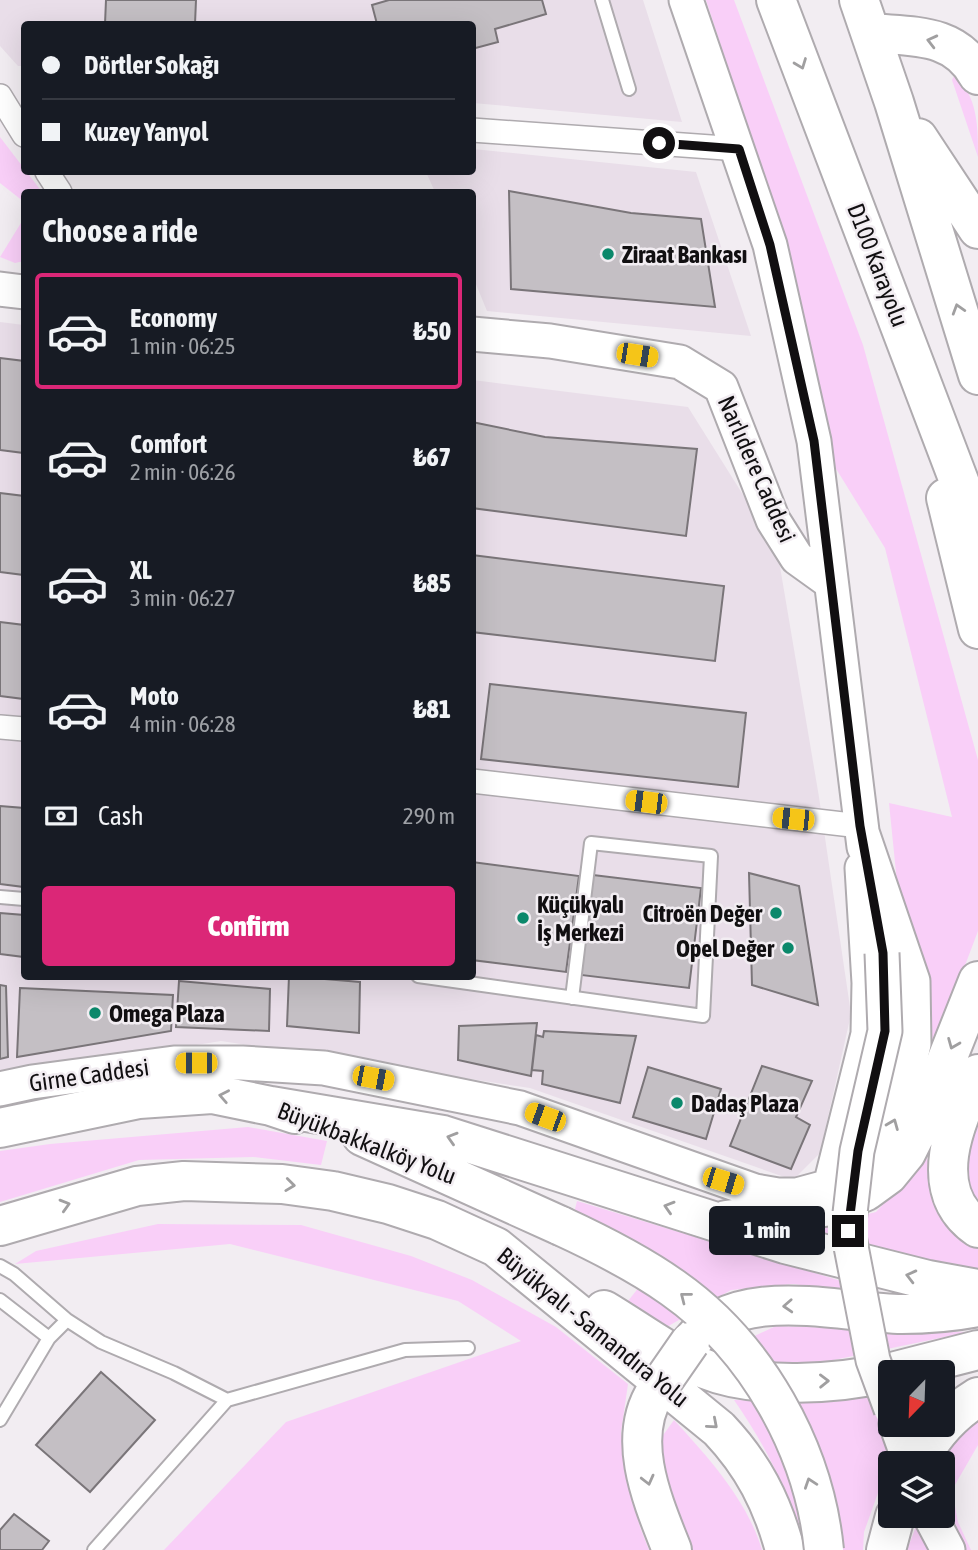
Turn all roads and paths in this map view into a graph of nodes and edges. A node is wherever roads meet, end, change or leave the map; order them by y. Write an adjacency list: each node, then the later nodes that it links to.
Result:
1 (601, 0): 6 (lane)
2 (685, 0): 12 (street)
3 (776, 0): 17 (highway, D100 Karayolu, one-way to 17)
4 (866, 11): 5 (highway, one-way to 4); 9 (highway)
5 (978, 75)
6 (629, 89)
7 (0, 96): 8 (street); 10 (street)
8 (21, 97)
9 (894, 102): 13 (highway); 18 (highway, one-way to 9)
10 (21, 130)
11 (476, 130): 12 (street)
12 (739, 149): 20 (street)
13 (978, 229)
14 (0, 289): 15 (street)
15 (21, 292)
16 (476, 334): 20 (street, Narlıdere Caddesi)
17 (917, 366): 19 (highway, D100 Karayolu); 21 (highway)
18 (978, 375)
19 (978, 531)
20 (829, 581): 25 (street)
21 (978, 629)
22 (0, 727): 23 (street)
23 (21, 729)
24 (476, 781): 25 (street)
25 (860, 826): 35 (street); 35 (street, Girne Caddesi, one-way to 25); 49 (street, bridge)
26 (0, 897): 27 (lane)
27 (21, 899)
28 (446, 980): 30 (lane)
29 (978, 981): 36 (highway, one-way to 36)
30 (572, 998): 30 (lane)
31 (978, 1074): 38 (highway)
32 (0, 1089): 35 (street, Girne Caddesi)
33 (271, 1106): 34 (highway, Büyükbakkalköy Yolu, one-way to 34); 36 (highway, one-way to 33); 60 (highway, Büyükbakkalköy Yolu, one-way to 33, bridge)
34 (0, 1128)
35 (830, 1186)
36 (717, 1221): 41 (highway, one-way to 36)
37 (0, 1226): 39 (highway, Büyükyalı - Samandıra Yolu, one-way to 39)
38 (978, 1228)
39 (496, 1247): 50 (highway, one-way to 50); 59 (highway, Büyükyalı - Samandıra Yolu, one-way to 59)
40 (0, 1266): 44 (lane)
41 (978, 1289)
42 (0, 1300): 45 (lane)
43 (978, 1307): 58 (highway, one-way to 58, bridge)
44 (67, 1320): 45 (lane); 52 (lane)
45 (49, 1338): 53 (lane)
46 (468, 1348): 52 (lane)
47 (978, 1350): 48 (highway)
48 (939, 1360)
49 (878, 1374)
50 (878, 1374)
51 (978, 1396): 54 (highway)
52 (227, 1400): 57 (lane)
53 (0, 1420)
54 (925, 1451)
55 (892, 1528): 61 (highway)
56 (936, 1528): 62 (street)
57 (94, 1550)
58 (672, 1550)
59 (785, 1550)
60 (824, 1550)
61 (886, 1550)
62 (948, 1550)

